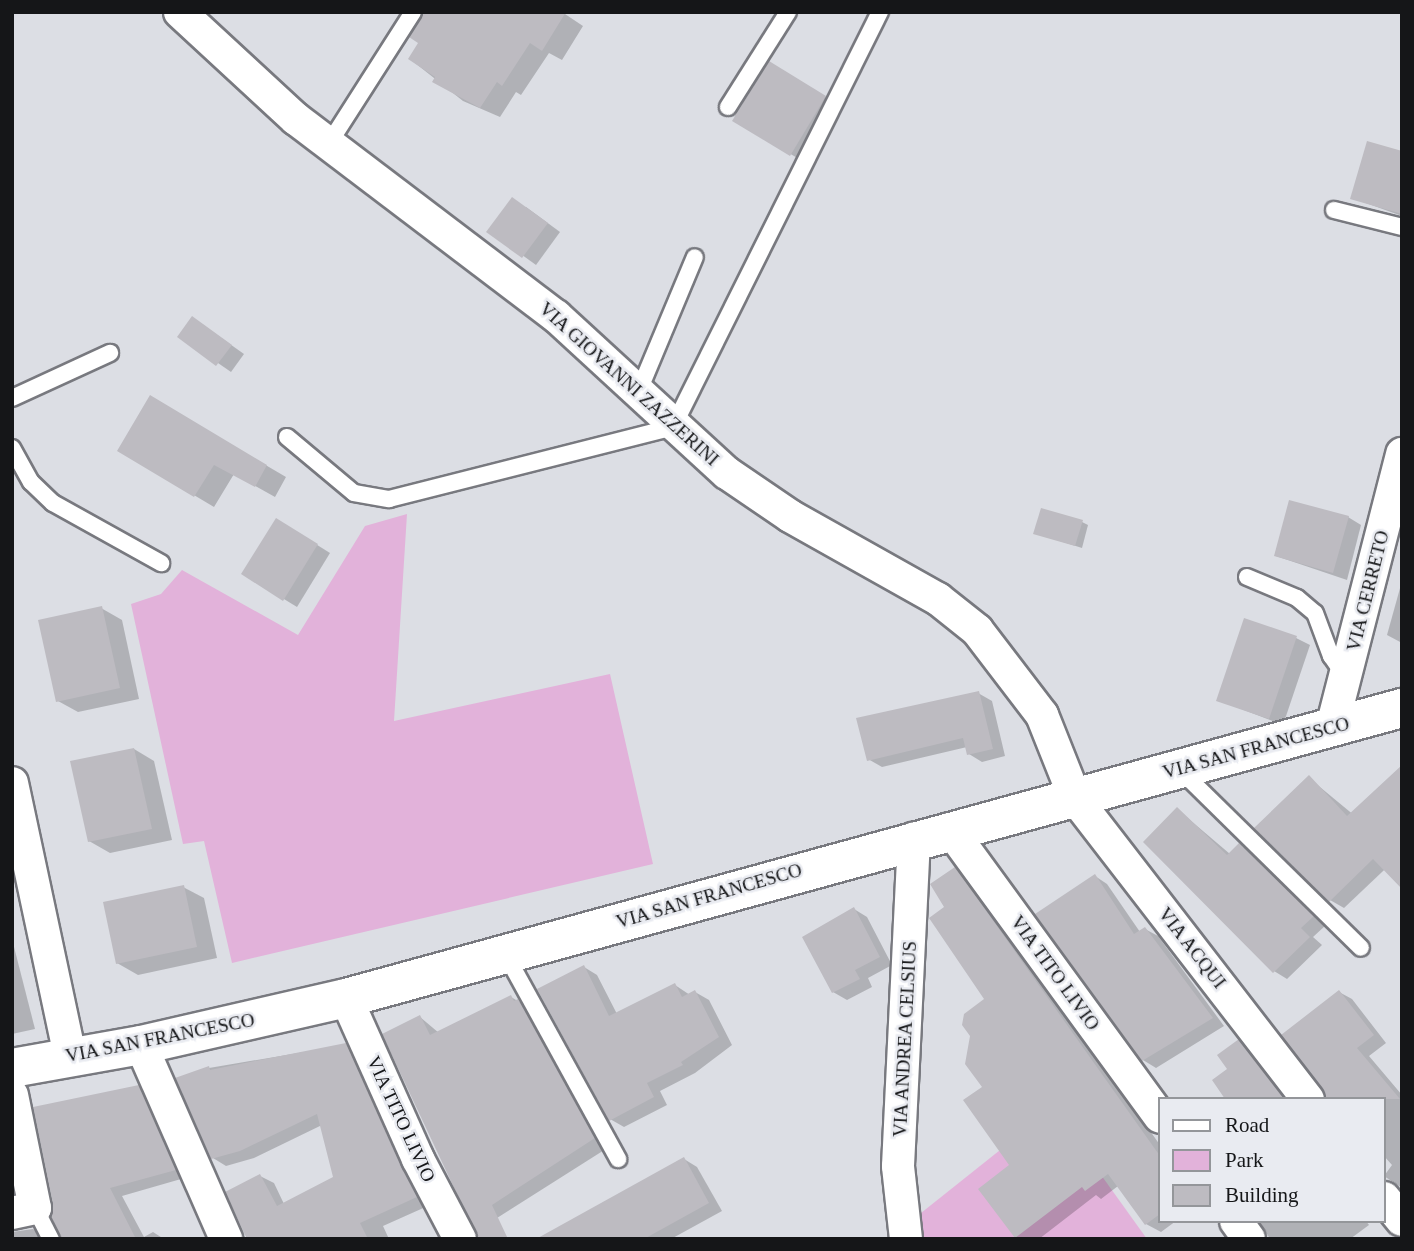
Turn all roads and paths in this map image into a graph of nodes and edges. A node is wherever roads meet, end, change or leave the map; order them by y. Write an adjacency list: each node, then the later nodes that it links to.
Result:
1 (180, 12): 6 (street, VIA GIOVANNI ZAZZERINI)
2 (413, 12): 6 (lane)
3 (788, 12): 5 (lane)
4 (880, 12): 13 (lane)
5 (728, 107)
6 (328, 145): 11 (street, VIA GIOVANNI ZAZZERINI)
7 (1334, 210): 8 (lane)
8 (1402, 227)
9 (695, 257): 11 (lane)
10 (110, 353): 12 (lane)
11 (638, 393): 13 (street, VIA GIOVANNI ZAZZERINI)
12 (12, 398)
13 (673, 427): 14 (lane); 24 (street, VIA GIOVANNI ZAZZERINI)
14 (287, 437)
15 (12, 448): 17 (lane)
16 (1402, 454): 19 (street, VIA CERRETO)
17 (161, 563)
18 (1247, 577): 19 (lane)
19 (1346, 677): 21 (street, VIA CERRETO)
20 (1402, 708): 21 (main road, VIA SAN FRANCESCO)
21 (1332, 727): 22 (main road, VIA SAN FRANCESCO)
22 (1179, 769): 24 (main road, VIA SAN FRANCESCO); 26 (lane)
23 (12, 783): 30 (street)
24 (1075, 798): 25 (main road, VIA SAN FRANCESCO); 33 (street, VIA ACQUI)
25 (932, 833): 27 (main road, VIA SAN FRANCESCO); 34 (street, VIA TITO LIVIO); 43 (street, VIA ANDREA CELSIUS)
26 (1361, 948)
27 (505, 953): 28 (main road, VIA SAN FRANCESCO); 35 (lane)
28 (346, 998): 29 (main road, VIA SAN FRANCESCO); 42 (street, VIA TITO LIVIO)
29 (141, 1045): 30 (main road, VIA SAN FRANCESCO); 41 (street)
30 (70, 1056): 31 (main road, VIA SAN FRANCESCO)
31 (12, 1068)
32 (12, 1096): 37 (street)
33 (1306, 1097)
34 (1158, 1115)
35 (618, 1159)
36 (1386, 1200): 38 (street)
37 (23, 1211): 40 (lane)
38 (1402, 1220)
39 (1237, 1223): 44 (street)
40 (51, 1239)
41 (226, 1239)
42 (460, 1239)
43 (906, 1239)
44 (1249, 1239)

